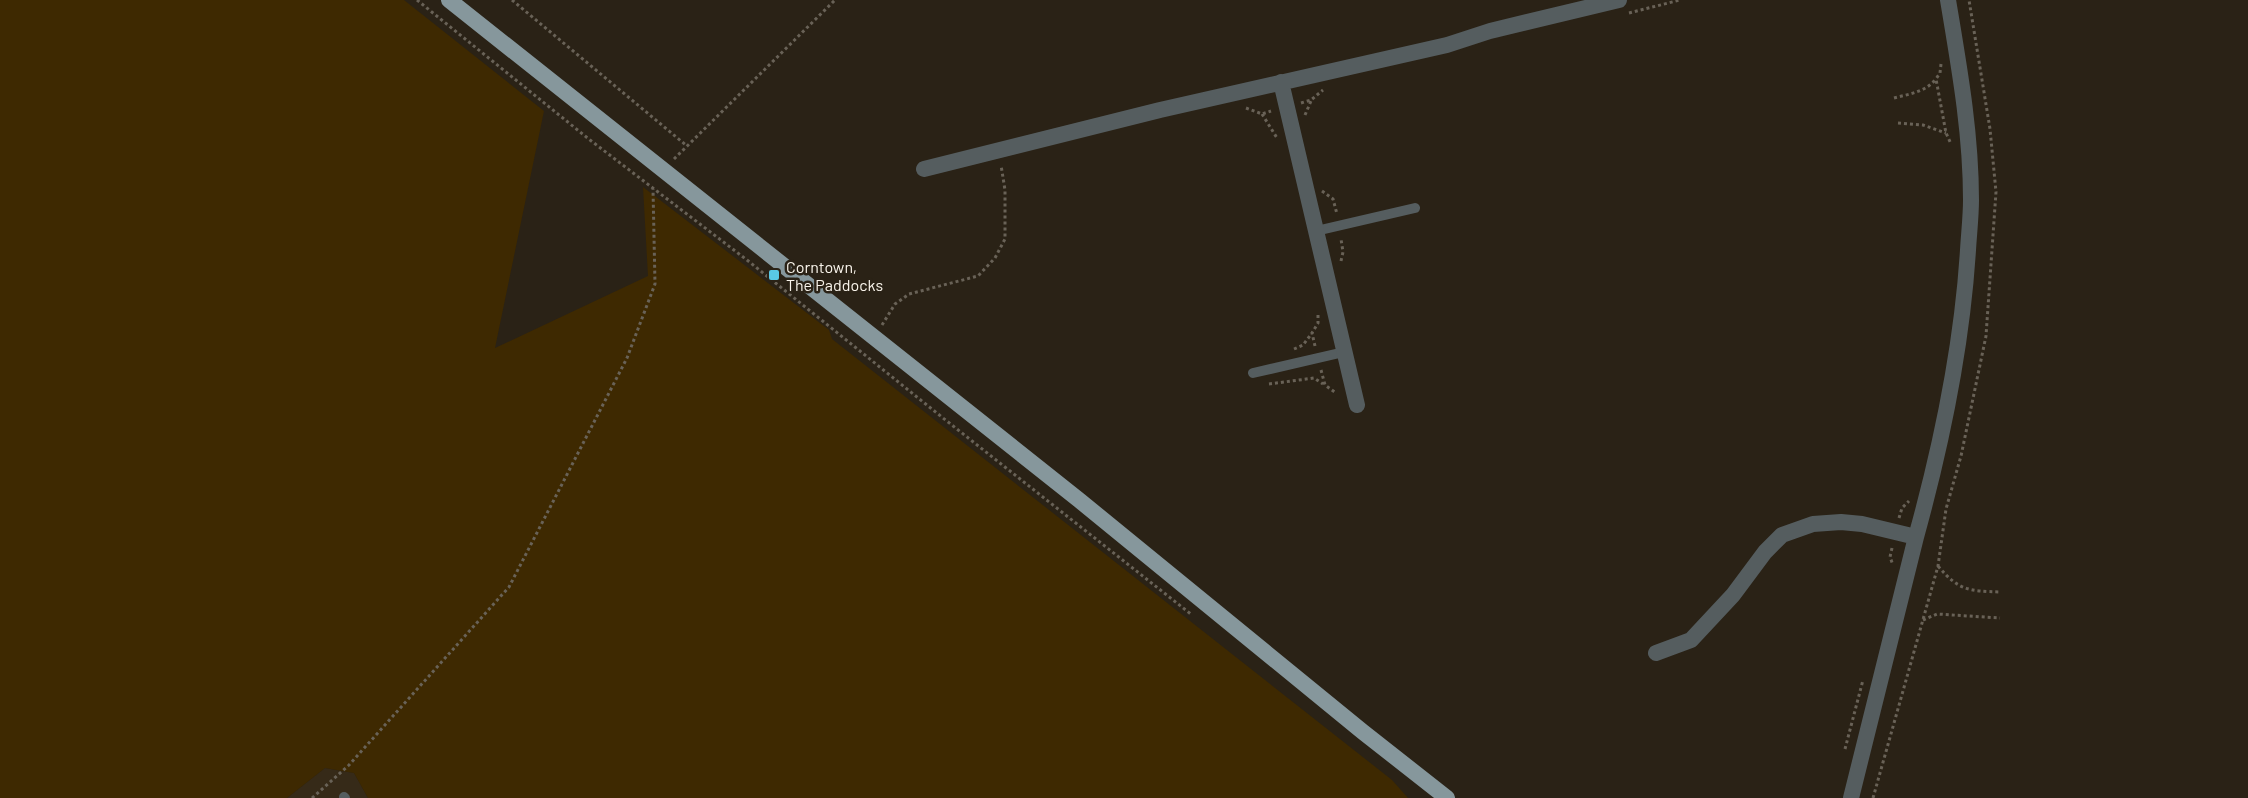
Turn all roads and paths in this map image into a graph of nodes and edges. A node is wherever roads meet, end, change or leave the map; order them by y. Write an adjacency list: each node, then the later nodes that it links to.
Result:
1 (417, 0): 20 (path)
2 (449, 0): 19 (main road)
3 (512, 0): 15 (path)
4 (835, 0): 15 (path)
5 (1619, 0): 9 (street)
6 (1948, 0): 34 (street)
7 (1942, 55): 8 (path)
8 (1936, 79): 10 (path); 13 (path)
9 (1281, 82): 18 (street); 22 (street)
10 (1894, 98)
11 (1262, 114): 14 (path)
12 (1898, 123): 13 (path)
13 (1946, 133): 16 (path)
14 (1280, 142)
15 (687, 146): 19 (path)
16 (1954, 149)
17 (1001, 164): 24 (path)
18 (924, 169)
19 (665, 171): 20 (path); 45 (main road)
20 (653, 188): 38 (path); 44 (path)
21 (1415, 208): 22 (lane)
22 (1316, 231): 25 (street)
23 (1317, 304): 26 (path)
24 (880, 328)
25 (1344, 352): 26 (lane); 31 (street)
26 (1318, 358): 27 (lane); 28 (path)
27 (1253, 373)
28 (1325, 385): 29 (path); 30 (path)
29 (1262, 386)
30 (1340, 400)
31 (1357, 405)
32 (1911, 500): 33 (path)
33 (1894, 531): 34 (street); 36 (path); 41 (street)
34 (1916, 537): 46 (street)
35 (1938, 566): 37 (path)
36 (1894, 568)
37 (2001, 592)
38 (1192, 616)
39 (2000, 618): 40 (path)
40 (1923, 620)
41 (1656, 653)
42 (1863, 679): 43 (path)
43 (1844, 751)
44 (312, 798)
45 (1448, 798)
46 (1851, 798)

